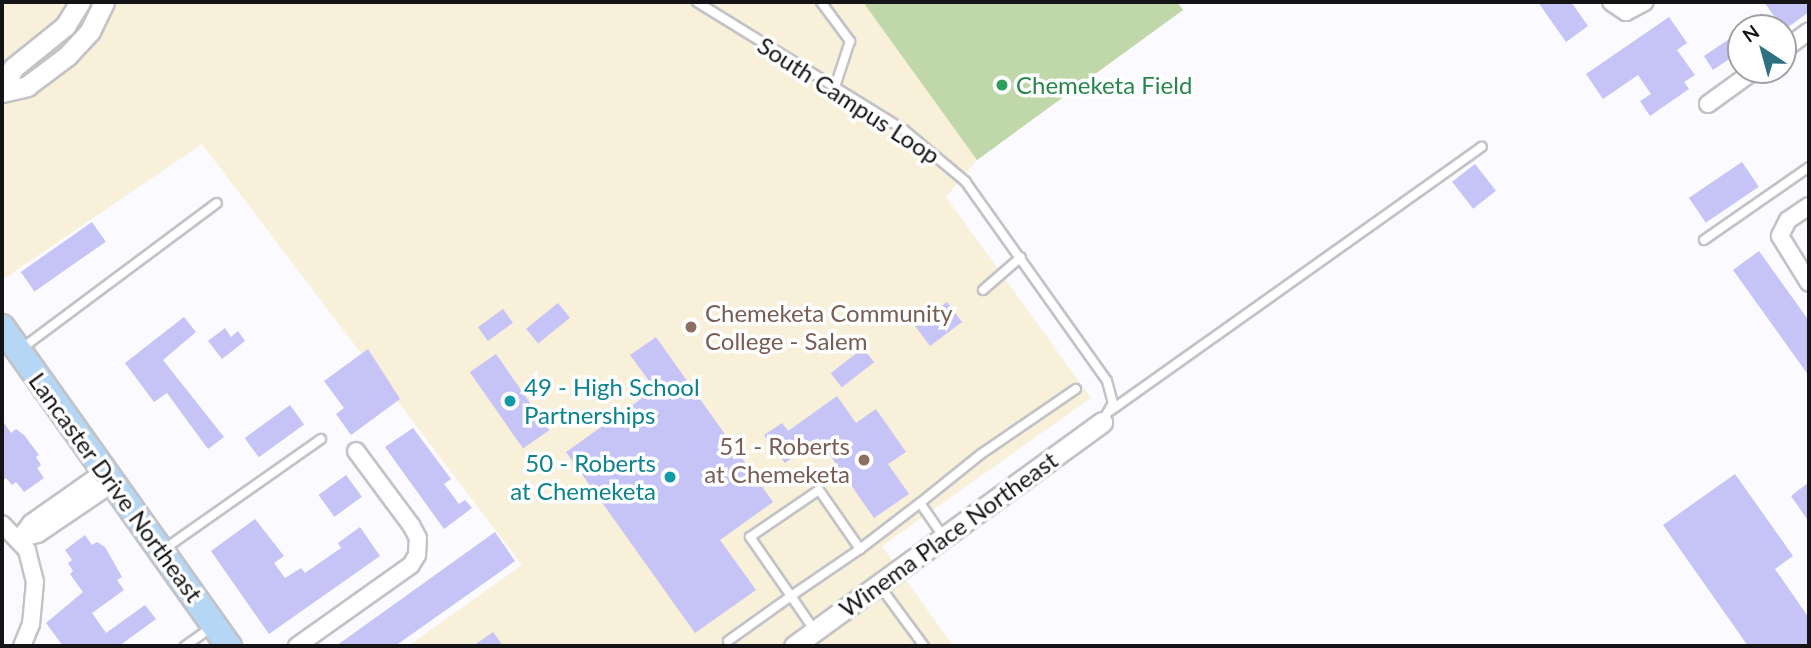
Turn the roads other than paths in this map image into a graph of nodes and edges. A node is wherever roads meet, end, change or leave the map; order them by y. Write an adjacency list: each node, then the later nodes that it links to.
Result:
1 (80, 2): 9 (street)
2 (104, 2): 9 (street)
3 (697, 2): 8 (lane, South Campus Loop)
4 (821, 2): 8 (lane)
5 (1611, 2): 6 (street)
6 (1645, 2)
7 (1735, 84): 10 (street)
8 (835, 87): 16 (lane, South Campus Loop)
9 (2, 90)
10 (1707, 104)
11 (1482, 148): 22 (lane)
12 (1809, 167): 15 (lane)
13 (217, 203): 20 (lane)
14 (1809, 206): 17 (street)
15 (1704, 240)
16 (1021, 257): 18 (lane); 22 (lane, South Campus Loop)
17 (1809, 283)
18 (983, 290)
19 (2, 327): 20 (main road, Lancaster Drive Northeast)
20 (19, 351): 25 (main road, Lancaster Drive Northeast)
21 (1076, 389): 26 (lane)
22 (1106, 416): 28 (street, Winema Place Northeast)
23 (321, 439): 31 (lane)
24 (356, 451): 40 (street)
25 (109, 477): 29 (street); 31 (main road, Lancaster Drive Northeast)
26 (920, 503): 28 (lane); 30 (lane)
27 (2, 524): 29 (street)
28 (943, 536): 32 (street, Winema Place Northeast)
29 (19, 539): 37 (street)
30 (860, 548): 33 (lane); 33 (lane)
31 (162, 551): 34 (main road, Lancaster Drive Northeast)
32 (879, 585): 35 (street, Winema Place Northeast); 42 (lane)
33 (791, 596): 35 (lane); 36 (lane)
34 (214, 625): 38 (lane); 39 (main road, Lancaster Drive Northeast)
35 (815, 631): 41 (street, Winema Place Northeast)
36 (728, 641)
37 (22, 646)
38 (185, 646)
39 (229, 646)
40 (297, 646)
41 (794, 646)
42 (924, 646)

